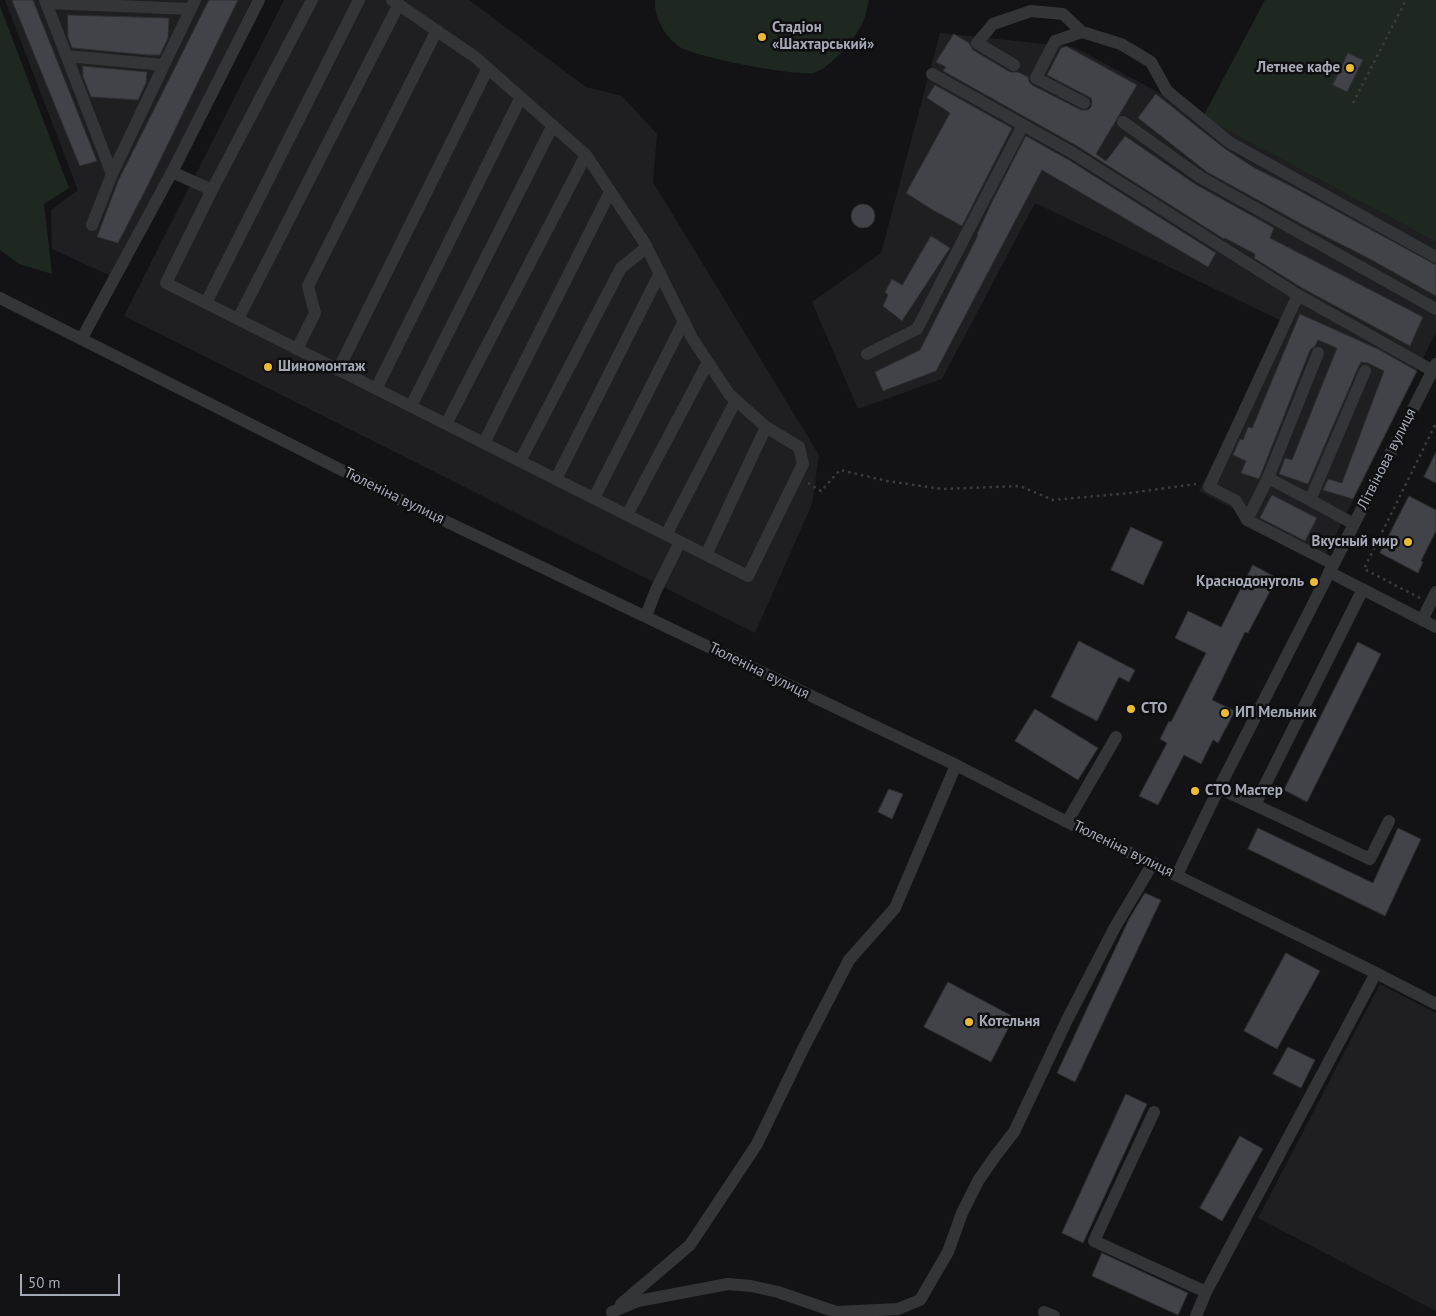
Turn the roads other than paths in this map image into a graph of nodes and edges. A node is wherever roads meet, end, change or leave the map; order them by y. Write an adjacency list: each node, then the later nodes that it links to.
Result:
1 (259, 0): 20 (street)
2 (312, 0): 22 (street)
3 (359, 0): 30 (street)
4 (46, 2): 6 (street); 9 (street)
5 (396, 2): 7 (street); 32 (street)
6 (193, 4): 10 (street)
7 (437, 30): 12 (street); 35 (street)
8 (1082, 32): 11 (street); 15 (street); 26 (street)
9 (67, 56): 10 (street); 21 (street)
10 (164, 65): 21 (street)
11 (1014, 65)
12 (488, 68): 14 (street); 40 (street)
13 (932, 74): 18 (street)
14 (521, 97): 17 (street); 42 (street)
15 (1084, 103)
16 (1123, 122): 31 (street)
17 (552, 125): 19 (street); 44 (street)
18 (1023, 125): 28 (street); 37 (street)
19 (586, 156): 23 (street); 45 (street)
20 (172, 172): 22 (street); 34 (street)
21 (112, 174): 24 (street)
22 (212, 190): 30 (street)
23 (610, 192): 25 (street); 47 (street)
24 (92, 225)
25 (647, 247): 27 (street); 48 (street)
26 (1436, 257)
27 (660, 273): 33 (street); 50 (street)
28 (1298, 295): 39 (street); 54 (street)
29 (0, 298): 34 (street, Тюленіна вулиця)
30 (206, 303): 32 (street)
31 (1436, 309)
32 (238, 320): 35 (street)
33 (684, 322): 38 (street); 51 (street)
34 (82, 338): 62 (street, Тюленіна вулиця)
35 (297, 349): 40 (street)
36 (1318, 353): 49 (street)
37 (867, 354)
38 (708, 362): 43 (street); 53 (street)
39 (1434, 368): 55 (street, Літвінова вулиця)
40 (338, 370): 42 (street)
41 (1364, 371): 52 (street)
42 (376, 389): 44 (street)
43 (736, 400): 46 (street); 56 (street)
44 (411, 406): 45 (street)
45 (446, 424): 47 (street)
46 (766, 427): 58 (street); 58 (street)
47 (484, 444): 48 (street)
48 (520, 461): 50 (street)
49 (1268, 478): 52 (street); 54 (street)
50 (556, 479): 51 (street)
51 (594, 498): 53 (street)
52 (1310, 500): 55 (street)
53 (627, 515): 56 (street)
54 (1247, 520): 59 (street)
55 (1354, 524): 59 (street, Літвінова вулиця)
56 (666, 535): 57 (street)
57 (680, 542): 58 (street); 62 (street)
58 (706, 555)
59 (1331, 568): 60 (street); 67 (street, Літвінова вулиця)
60 (1363, 589): 63 (street); 68 (street)
61 (1433, 597): 63 (street)
62 (646, 616): 66 (street, Тюленіна вулиця)
63 (1422, 620): 64 (street)
64 (1436, 627)
65 (1116, 737): 70 (street)
66 (956, 765): 70 (street, Тюленіна вулиця); 77 (street)
67 (1219, 788): 68 (street); 72 (street, Літвінова вулиця)
68 (1255, 805): 69 (street)
69 (1389, 821)
70 (1067, 822): 71 (street, Тюленіна вулиця)
71 (1152, 863): 72 (street, Тюленіна вулиця); 77 (street)
72 (1177, 875): 73 (street, Тюленіна вулиця)
73 (1376, 973): 74 (street, Тюленіна вулиця); 76 (street)
74 (1436, 1004)
75 (1154, 1112): 76 (street)
76 (1206, 1292): 78 (street)
77 (610, 1314)
78 (1196, 1316)

